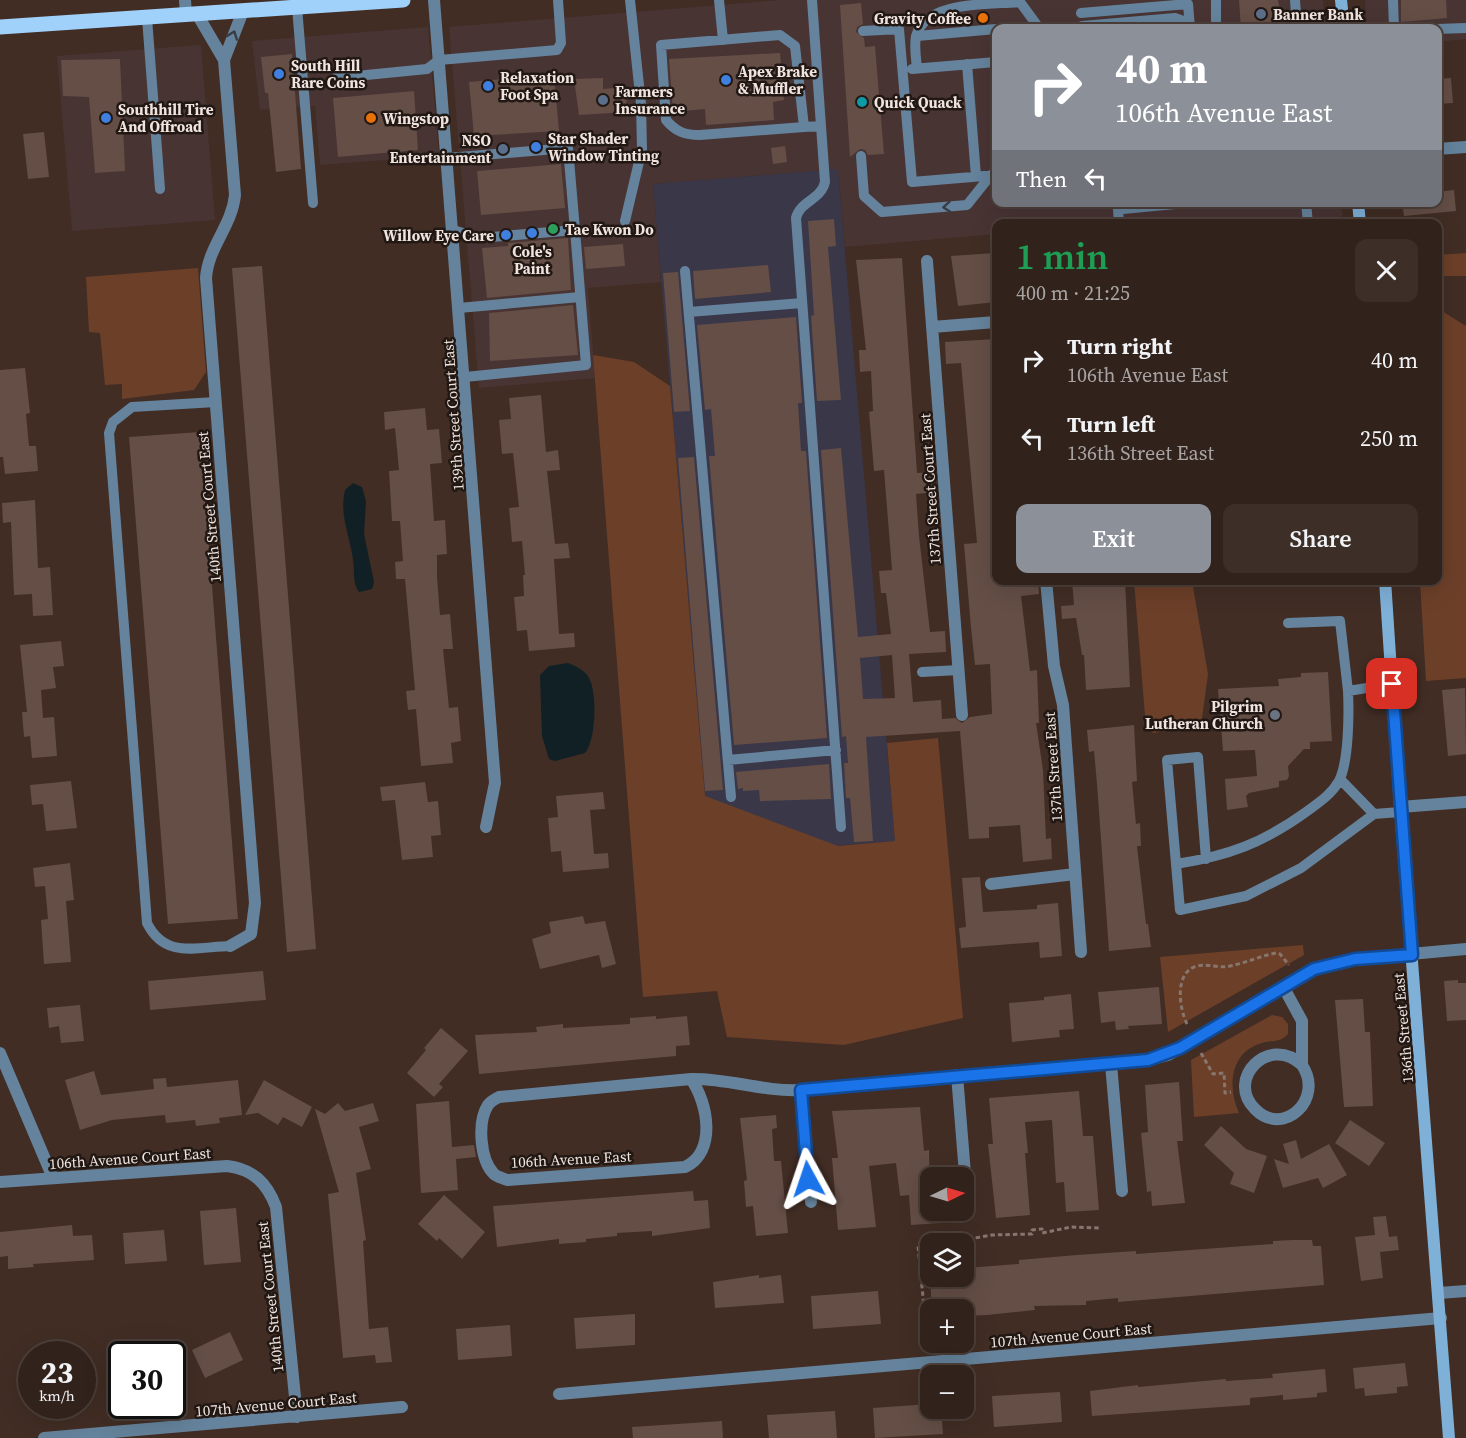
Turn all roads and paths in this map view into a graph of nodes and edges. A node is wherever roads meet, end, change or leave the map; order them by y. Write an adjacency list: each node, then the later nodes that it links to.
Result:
1 (403, 0): 11 (main road)
2 (434, 0): 35 (street, 139th Street Court East)
3 (558, 0): 35 (lane)
4 (630, 0): 52 (lane)
5 (719, 0): 33 (lane)
6 (812, 0): 41 (lane)
7 (1080, 0): 16 (lane)
8 (1295, 0): 17 (lane)
9 (1341, 0): 25 (street)
10 (1393, 0): 26 (lane)
11 (332, 2): 13 (main road)
12 (1215, 4): 24 (lane)
13 (297, 7): 15 (main road); 51 (lane)
14 (190, 10): 15 (main road); 18 (main road); 34 (street, 140th Street Court East)
15 (243, 11): 34 (street, 140th Street Court East, one-way to 15)
16 (1081, 13): 20 (lane); 23 (lane)
17 (1296, 14)
18 (147, 18): 27 (main road); 50 (lane)
19 (1036, 24): 32 (lane)
20 (1082, 24)
21 (1113, 24): 22 (lane)
22 (1186, 24)
23 (1190, 24)
24 (1216, 24)
25 (1344, 24)
26 (1394, 24)
27 (0, 27)
28 (1466, 27): 30 (lane)
29 (992, 29): 32 (lane)
30 (1442, 29)
31 (863, 31): 39 (lane)
32 (916, 36): 38 (lane)
33 (723, 40): 42 (lane); 42 (lane)
34 (224, 60): 64 (street, 140th Street Court East)
35 (439, 60): 40 (lane); 46 (street, 139th Street Court East)
36 (992, 62): 37 (lane)
37 (967, 64): 38 (lane); 48 (lane)
38 (917, 69): 39 (lane)
39 (903, 70): 48 (lane)
40 (336, 78)
41 (821, 126): 42 (lane); 58 (lane)
42 (804, 128)
43 (1466, 147): 44 (street)
44 (1442, 149)
45 (861, 156): 49 (lane, one-way to 45)
46 (447, 158): 53 (street, 139th Street Court East); 54 (lane)
47 (992, 175): 48 (lane)
48 (976, 176)
49 (992, 176)
50 (160, 189)
51 (314, 203)
52 (625, 221)
53 (453, 230): 54 (lane); 59 (street, 139th Street Court East)
54 (575, 230): 57 (lane)
55 (927, 261): 62 (street, 137th Street Court East)
56 (685, 271): 60 (lane)
57 (580, 297): 59 (lane); 63 (lane)
58 (802, 303): 60 (lane); 73 (lane)
59 (459, 308): 63 (street, 139th Street Court East)
60 (689, 312): 74 (lane)
61 (992, 322): 62 (street)
62 (932, 327): 68 (street, 137th Street Court East)
63 (465, 377): 80 (street, 139th Street Court East)
64 (216, 402): 86 (street, 140th Street Court East); 86 (lane)
65 (1046, 585): 84 (street, 137th Street East)
66 (1385, 585): 70 (street, 136th Street East)
67 (1288, 623): 71 (lane)
68 (959, 670): 69 (lane); 72 (street, 137th Street Court East)
69 (922, 672)
70 (1392, 684): 71 (lane); 78 (street, 136th Street East)
71 (1348, 691): 75 (lane)
72 (962, 715)
73 (836, 750): 74 (lane); 81 (lane)
74 (728, 760): 76 (lane)
75 (1340, 779): 79 (lane); 82 (lane)
76 (731, 797)
77 (1466, 802): 78 (street)
78 (1400, 809): 79 (lane); 89 (street, 136th Street East)
79 (1374, 814): 83 (lane)
80 (486, 827)
81 (841, 827)
82 (1206, 859): 83 (lane); 83 (lane)
83 (1176, 864)
84 (1075, 874): 85 (street); 88 (street, 137th Street East)
85 (991, 884)
86 (230, 946)
87 (1466, 949): 89 (street, 106th Avenue East)
88 (1081, 952)
89 (1412, 955): 91 (street, 106th Avenue East); 109 (street, 136th Street East)
90 (1289, 965): 92 (path)
91 (1284, 988): 95 (street, 106th Avenue East); 96 (street)
92 (1187, 1024)
93 (0, 1053): 102 (street)
94 (1201, 1053): 100 (path)
95 (1111, 1064): 97 (street, 106th Avenue East); 105 (street)
96 (1302, 1065): 96 (street)
97 (957, 1075): 99 (street, 106th Avenue East); 101 (street)
98 (691, 1078): 98 (street, 106th Avenue East); 99 (street, 106th Avenue East)
99 (801, 1090): 106 (street)
100 (1234, 1092)
101 (964, 1167)
102 (53, 1178): 103 (street, 106th Avenue Court East); 104 (street, 106th Avenue Court East)
103 (259, 1179): 114 (street, 140th Street Court East)
104 (0, 1182)
105 (1122, 1191)
106 (810, 1202)
107 (1099, 1228): 111 (path)
108 (1466, 1291): 109 (street)
109 (1439, 1293): 110 (street, 136th Street East)
110 (1441, 1318): 111 (street, 107th Avenue Court East); 116 (street, 136th Street East)
111 (929, 1362): 112 (street, 107th Avenue Court East)
112 (559, 1394)
113 (402, 1407): 114 (street, 107th Avenue Court East)
114 (297, 1418): 115 (street, 107th Avenue Court East)
115 (44, 1438)
116 (1449, 1438)

